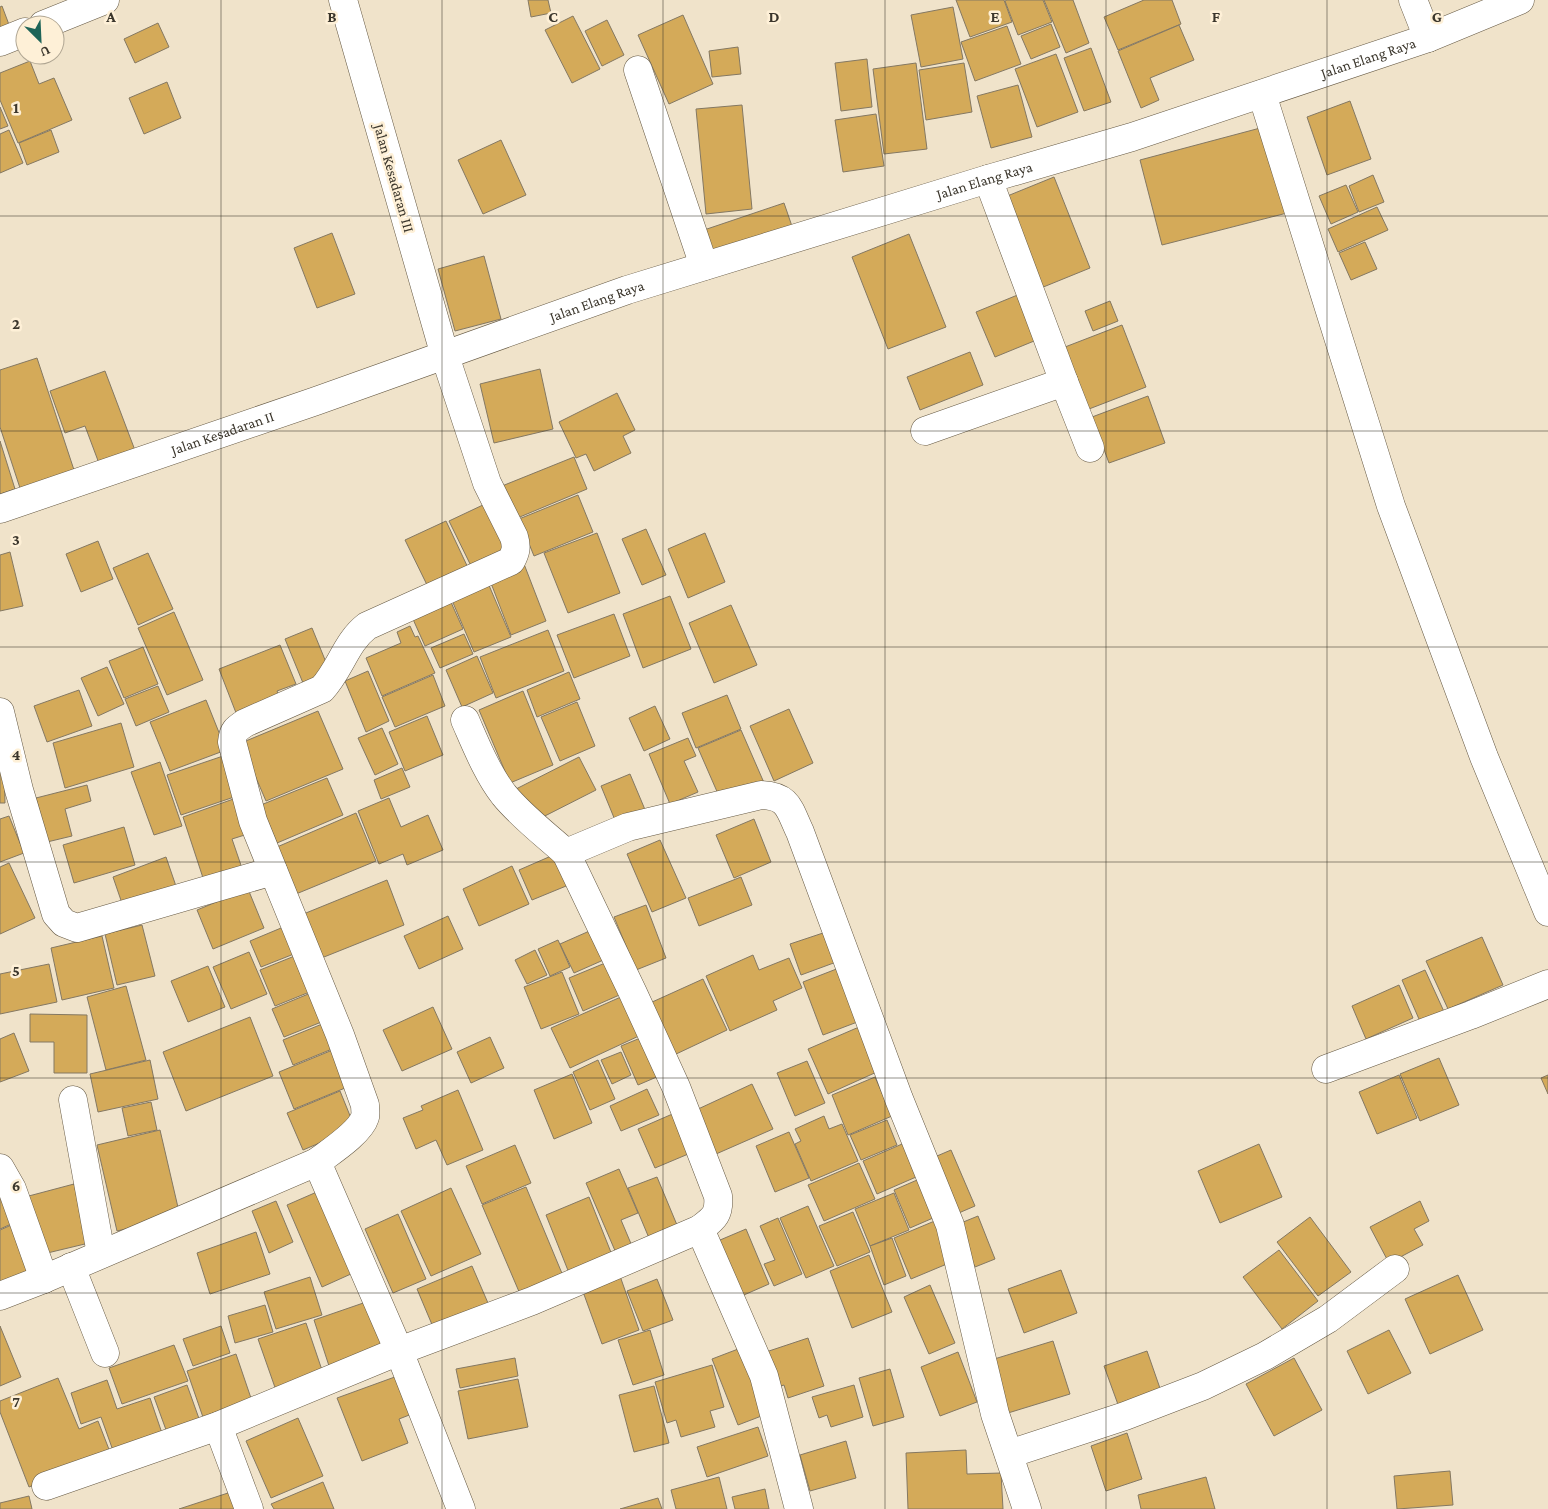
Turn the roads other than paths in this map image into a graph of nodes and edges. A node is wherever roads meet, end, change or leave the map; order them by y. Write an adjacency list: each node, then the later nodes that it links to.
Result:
1 (105, 0): 5 (street)
2 (343, 0): 13 (street, Jalan Kesadaran III)
3 (1413, 0): 7 (street)
4 (1520, 0): 7 (street, Jalan Elang Raya)
5 (65, 16)
6 (15, 36): 8 (street)
7 (1428, 38): 10 (street, Jalan Elang Raya)
8 (0, 42)
9 (638, 70): 12 (street)
10 (1262, 94): 11 (street, Jalan Elang Raya); 22 (street)
11 (988, 179): 12 (street, Jalan Elang Raya); 14 (street)
12 (704, 266): 13 (street, Jalan Elang Raya)
13 (444, 356): 17 (street, Jalan Kesadaran II); 21 (street, Jalan Kesadaran III)
14 (1064, 382): 15 (street); 16 (street)
15 (925, 431)
16 (1090, 448)
17 (0, 509)
18 (0, 712): 21 (street)
19 (465, 720): 20 (street)
20 (566, 853): 28 (street); 37 (street)
21 (273, 871): 26 (street)
22 (1548, 912)
23 (1548, 984): 24 (street)
24 (1326, 1069)
25 (73, 1100): 29 (street)
26 (317, 1162): 29 (street); 34 (street)
27 (0, 1168): 32 (street)
28 (700, 1229): 34 (street); 41 (street)
29 (102, 1254): 30 (street)
30 (71, 1267): 32 (street); 35 (street)
31 (1395, 1269): 37 (street)
32 (44, 1279): 33 (street)
33 (0, 1296)
34 (398, 1351): 36 (street); 40 (street)
35 (105, 1353)
36 (218, 1426): 38 (street); 39 (street)
37 (1009, 1454): 42 (street)
38 (46, 1486)
39 (249, 1509)
40 (461, 1509)
41 (799, 1509)
42 (1028, 1509)

